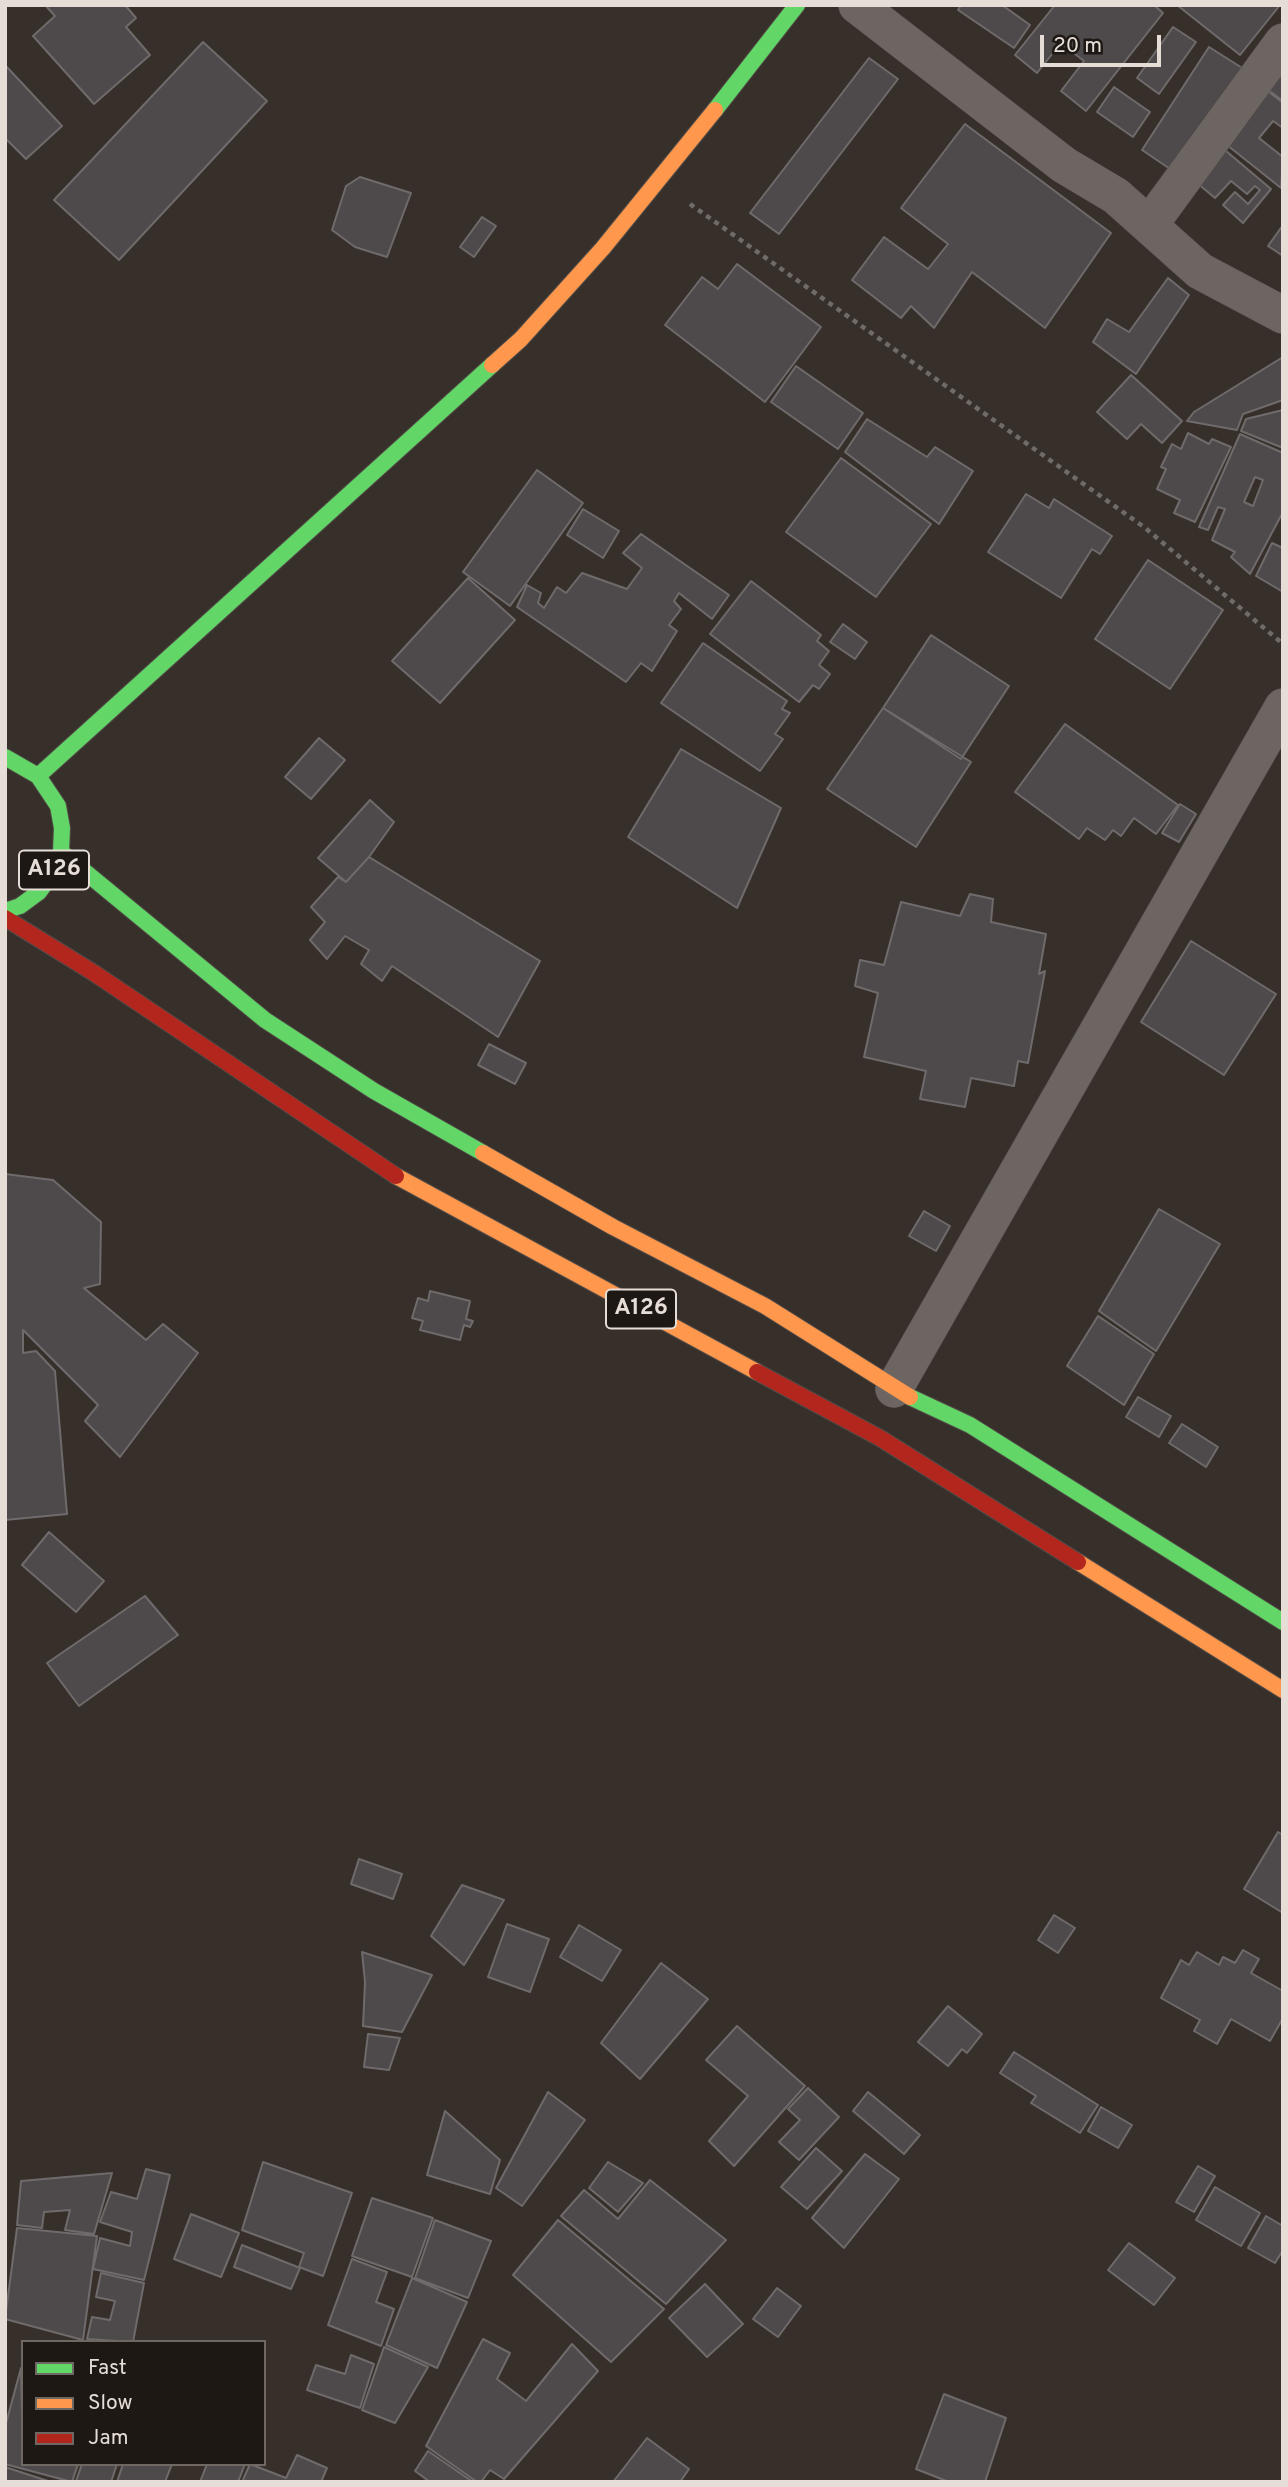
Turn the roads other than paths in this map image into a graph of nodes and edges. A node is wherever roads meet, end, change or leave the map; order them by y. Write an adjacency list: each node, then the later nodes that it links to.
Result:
1 (797, 5): 8 (main road)
2 (857, 5): 4 (street)
3 (1283, 42): 4 (street)
4 (1150, 224): 5 (street)
5 (1283, 315)
6 (1283, 707): 12 (street)
7 (5, 757): 8 (main road, A126)
8 (38, 776): 9 (main road, A126)
9 (61, 852): 10 (main road, A126); 12 (main road, A126)
10 (5, 911)
11 (5, 918): 14 (main road, A126)
12 (894, 1389): 13 (main road, A126)
13 (1283, 1622)
14 (1283, 1690)

